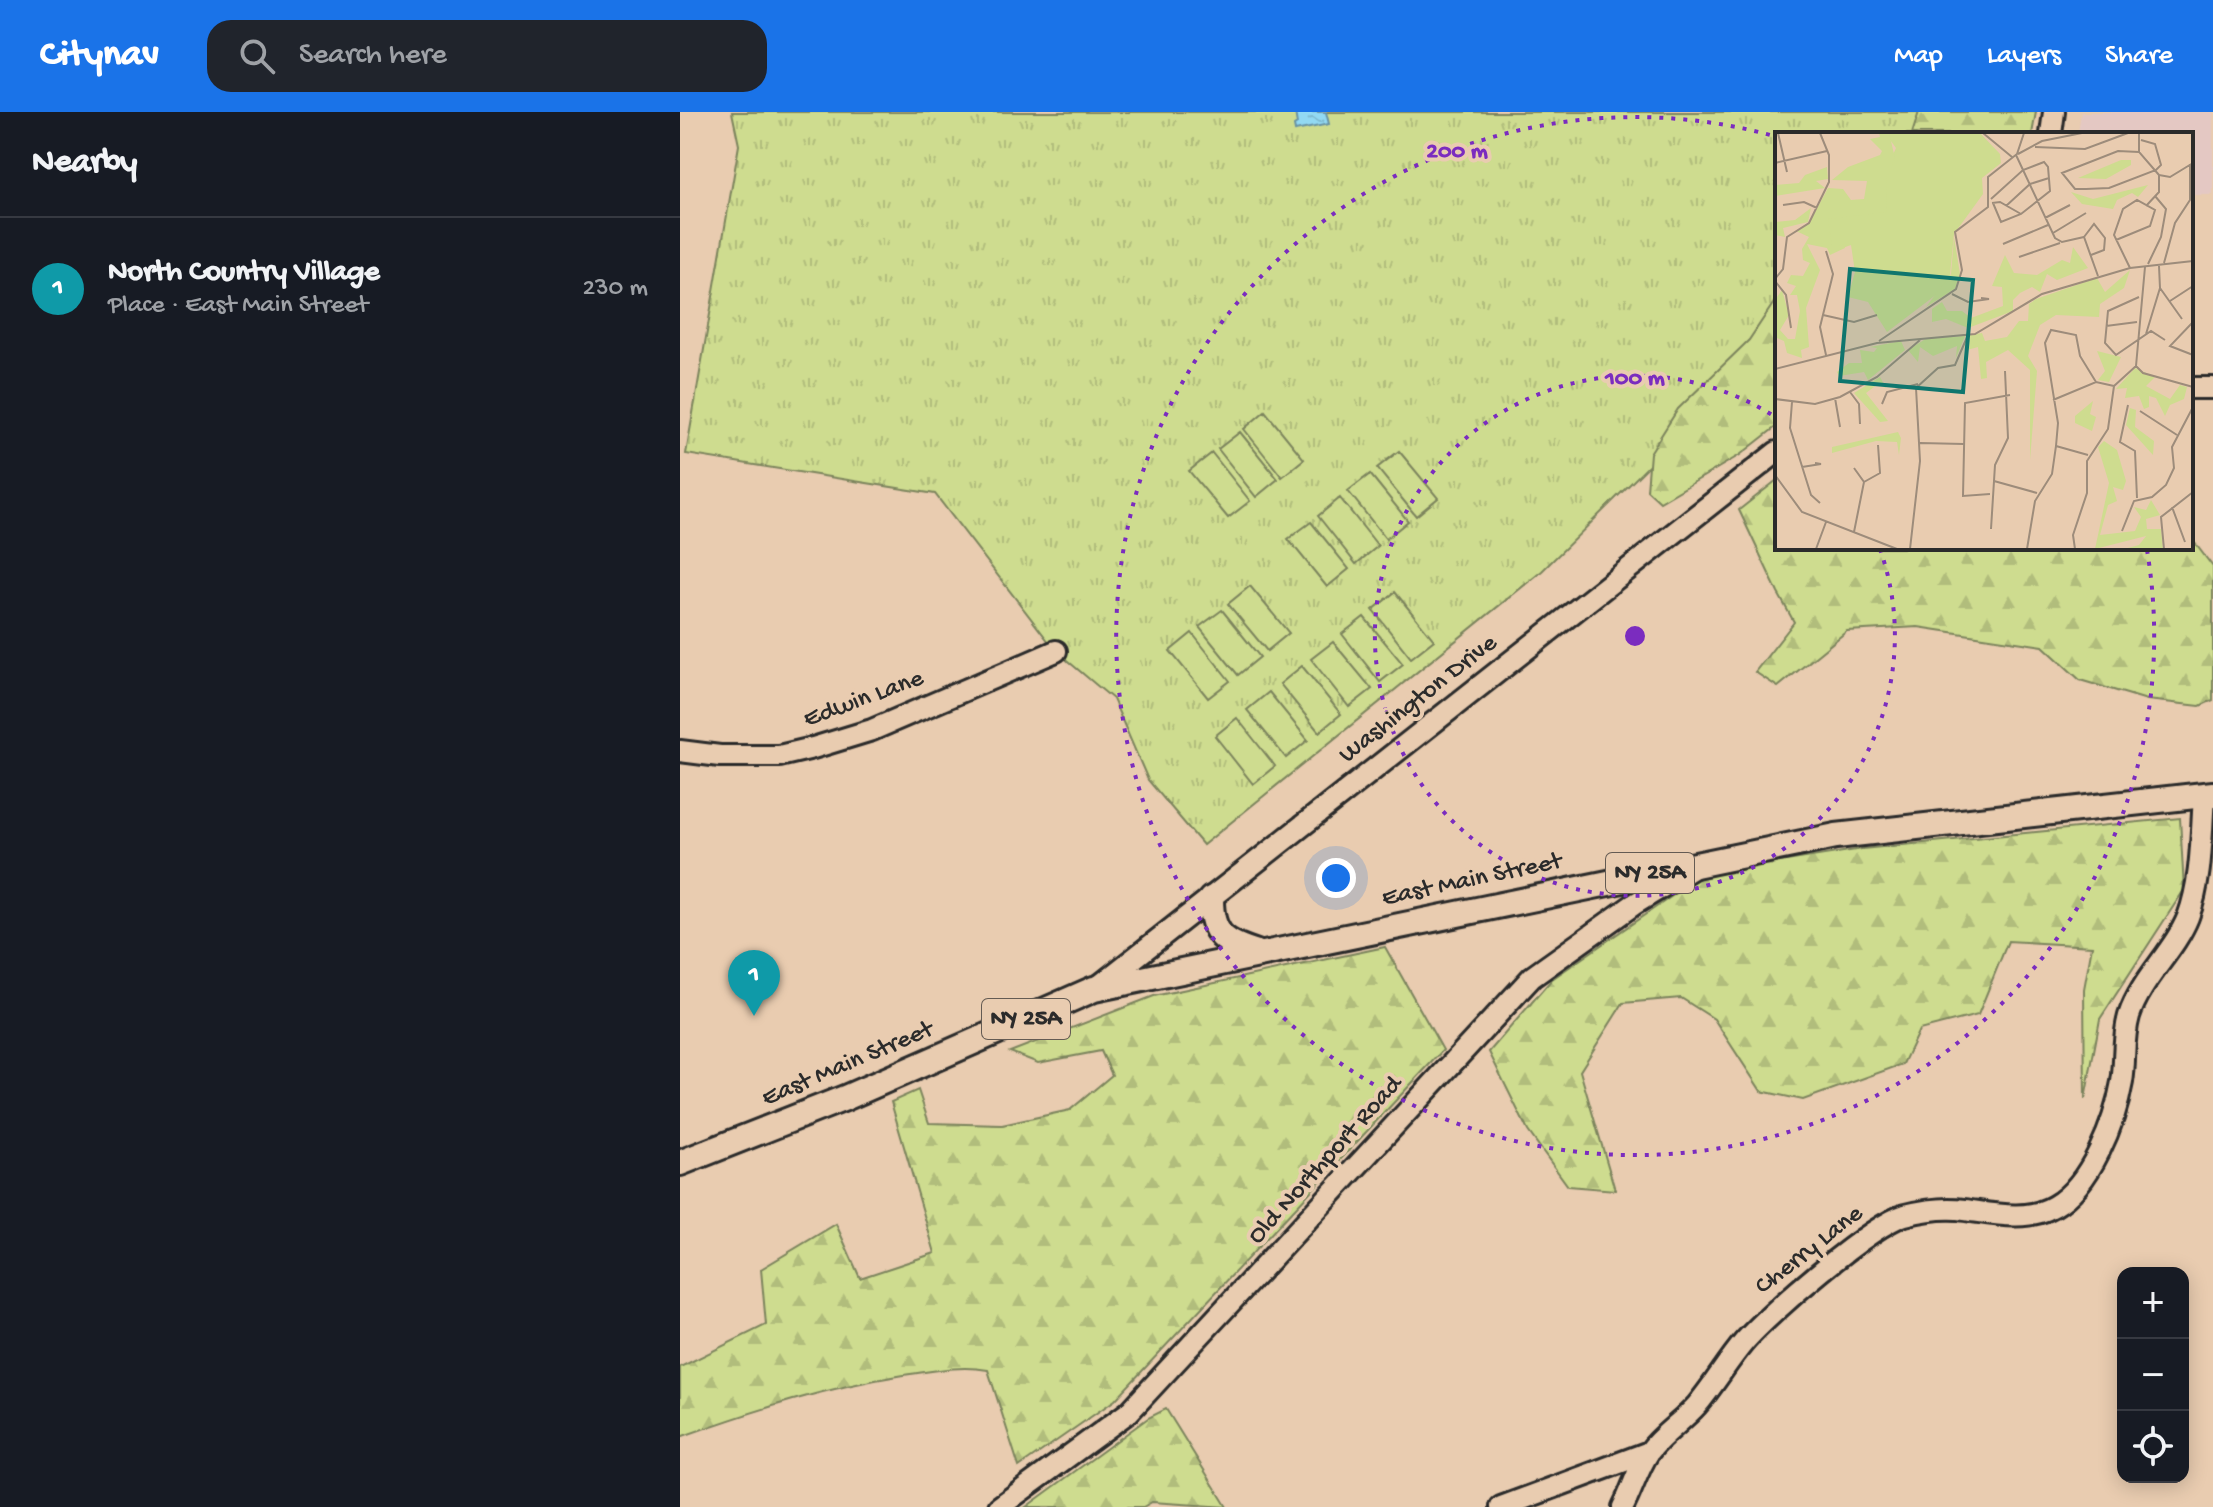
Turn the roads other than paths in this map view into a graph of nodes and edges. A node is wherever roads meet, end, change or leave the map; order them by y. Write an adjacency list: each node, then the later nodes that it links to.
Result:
1 (2054, 112): 2 (street)
2 (2051, 132)
3 (1775, 454): 8 (street, Washington Drive)
4 (1056, 651): 5 (street, Edwin Lane)
5 (680, 751)
6 (2208, 796): 7 (main road, East Main Street / NY 25A); 12 (street, Cherry Lane)
7 (1701, 863): 9 (main road, East Main Street / NY 25A); 13 (street, Old Northport Road)
8 (1211, 899): 9 (main road); 10 (street, Washington Drive)
9 (1260, 954): 10 (main road, East Main Street / NY 25A)
10 (1094, 989): 11 (main road, East Main Street / NY 25A)
11 (680, 1163)
12 (1649, 1452): 14 (street); 15 (street, Cherry Lane)
13 (999, 1507)
14 (1501, 1507)
15 (1623, 1507)

